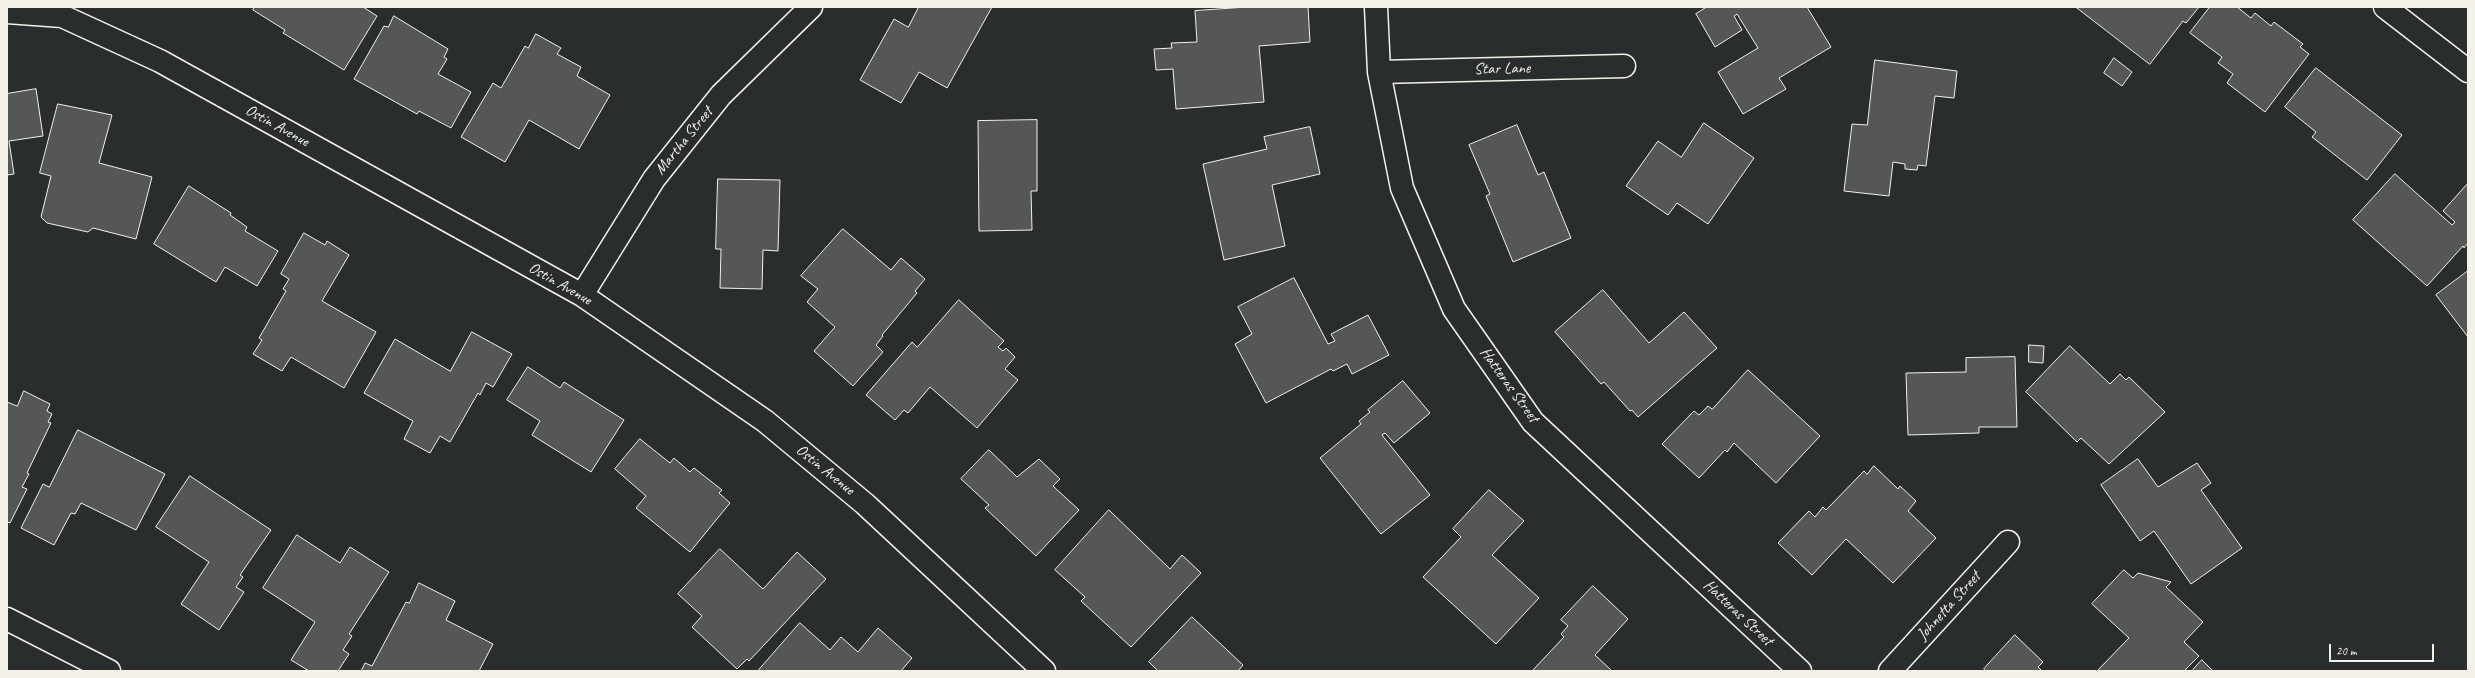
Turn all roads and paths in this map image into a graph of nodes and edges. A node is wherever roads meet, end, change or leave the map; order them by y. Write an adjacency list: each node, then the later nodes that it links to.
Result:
1 (811, 7): 8 (street, Martha Street)
2 (1376, 7): 7 (street, Hatteras Street)
3 (2385, 7): 6 (street)
4 (7, 12): 8 (street, Ostin Avenue)
5 (1624, 66): 7 (street, Star Lane)
6 (2468, 71)
7 (1379, 72): 13 (street, Hatteras Street)
8 (582, 295): 12 (street, Ostin Avenue)
9 (2008, 542): 14 (street, Johnetta Street)
10 (7, 619): 11 (street)
11 (109, 671)
12 (1044, 671)
13 (1800, 671)
14 (1890, 671)

